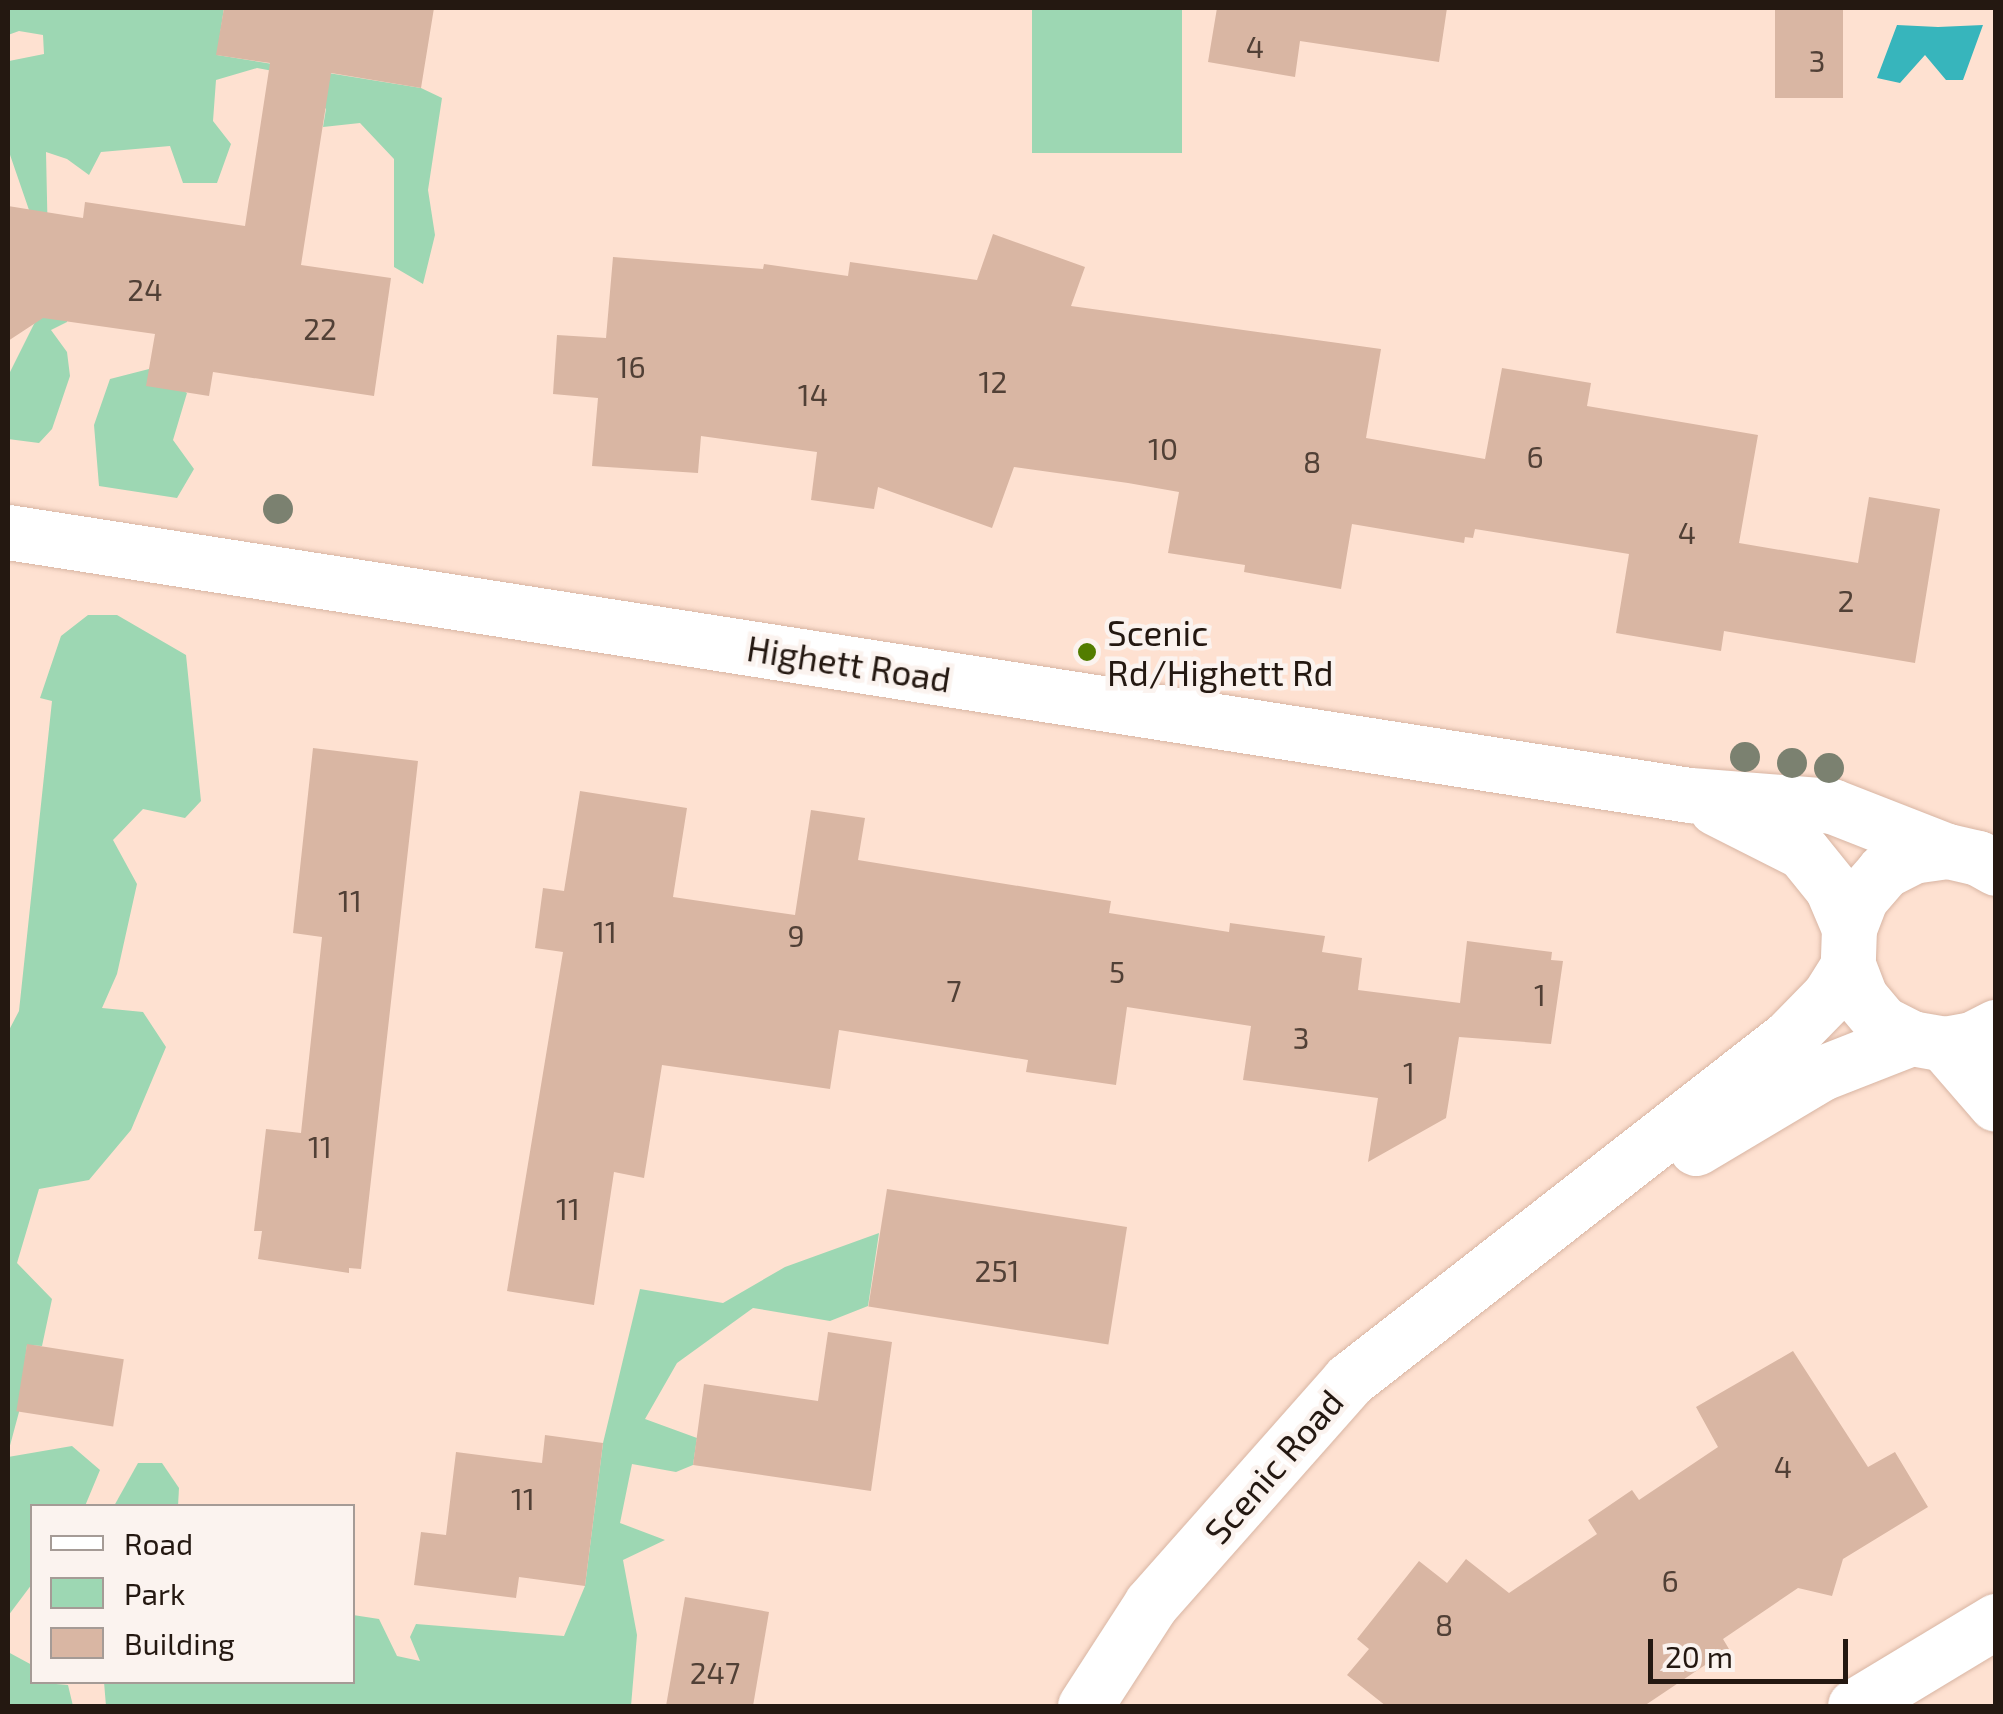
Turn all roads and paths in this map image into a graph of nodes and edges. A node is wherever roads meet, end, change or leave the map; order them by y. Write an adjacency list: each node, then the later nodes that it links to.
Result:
1 (8, 532): 2 (street, Highett Road)
2 (1690, 795): 3 (street, Highett Road); 4 (street, Highett Road)
3 (1979, 857): 4 (street, Scenic Road)
4 (1848, 946): 6 (street, Highett Road); 8 (street, Scenic Road)
5 (1996, 1027): 6 (street, Scenic Road)
6 (1927, 1041): 7 (street, Highett Road); 8 (street, Scenic Road)
7 (1996, 1104)
8 (1500, 1264): 10 (street, Scenic Road)
9 (1996, 1621): 11 (street)
10 (1085, 1706)
11 (1855, 1706)

